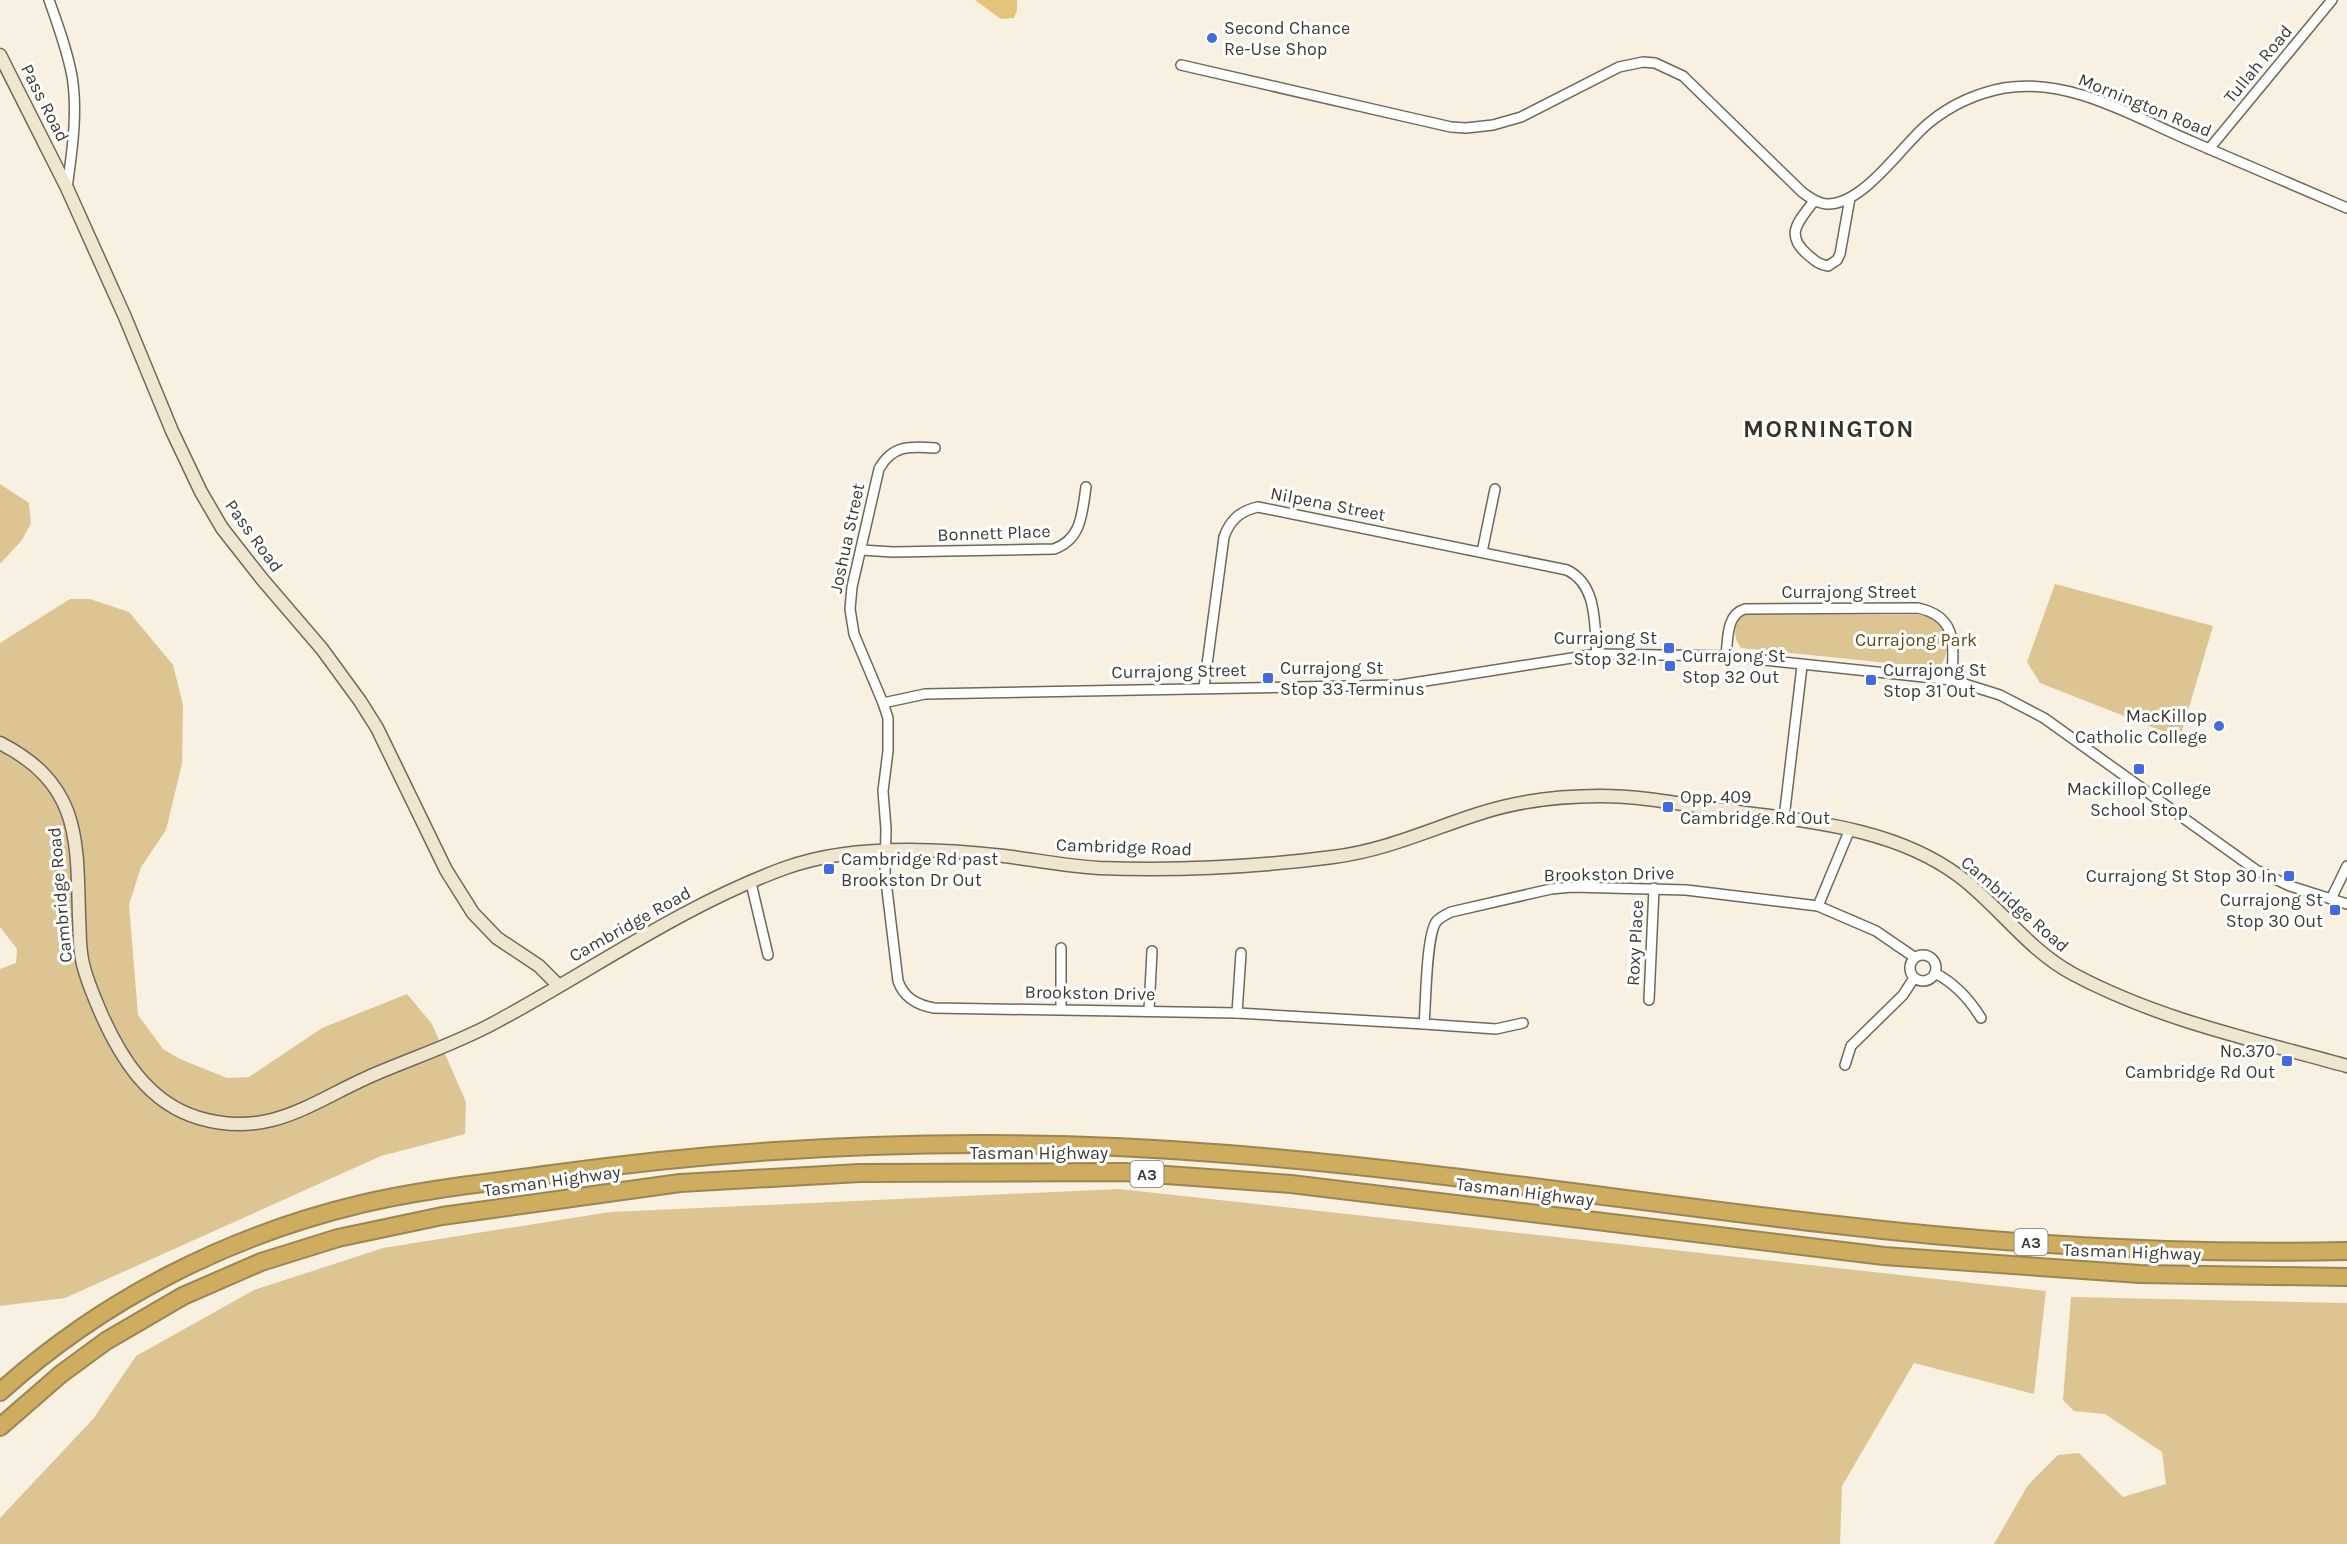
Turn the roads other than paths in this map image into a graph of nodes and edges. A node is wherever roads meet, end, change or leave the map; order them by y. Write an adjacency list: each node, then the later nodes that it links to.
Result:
1 (49, 0): 6 (street)
2 (2332, 0): 5 (street, Tullah Road)
3 (0, 55): 6 (main road, Pass Road)
4 (1181, 65): 8 (street)
5 (2209, 149): 7 (street, Mornington Road); 9 (street, Mornington Road)
6 (67, 188): 38 (main road, Pass Road)
7 (1850, 198): 8 (street); 8 (street)
8 (1815, 201)
9 (2347, 208)
10 (935, 448): 13 (street, Joshua Street)
11 (1086, 487): 13 (street, Bonnett Place)
12 (1495, 489): 14 (street)
13 (861, 550): 20 (street, Joshua Street)
14 (1482, 552): 15 (street, Nilpena Street); 19 (street, Nilpena Street)
15 (1597, 654): 16 (street, Currajong Street); 19 (street, Currajong Street)
16 (1726, 656): 17 (street, Currajong Street); 18 (street, Currajong Street)
17 (1802, 666): 18 (street, Currajong Street); 22 (street)
18 (1952, 680): 28 (street, Currajong Street)
19 (1204, 687): 20 (street, Currajong Street)
20 (883, 703): 24 (street, Joshua Street)
21 (0, 743): 38 (main road, Cambridge Road)
22 (1784, 818): 23 (main road, Cambridge Road); 24 (main road, Cambridge Road)
23 (1850, 829): 30 (street); 47 (main road, Cambridge Road)
24 (885, 851): 26 (main road, Cambridge Road); 40 (street, Brookston Drive)
25 (2347, 866): 28 (street)
26 (751, 883): 34 (street); 38 (main road, Cambridge Road)
27 (1654, 888): 30 (street, Brookston Drive); 39 (street, Roxy Place); 45 (street, Brookston Drive)
28 (2331, 899): 29 (street, Currajong Street)
29 (2347, 904)
30 (1818, 906): 35 (street, Brookston Drive)
31 (1061, 948): 40 (street)
32 (1152, 951): 41 (street)
33 (1241, 953): 42 (street)
34 (768, 955)
35 (1914, 957): 36 (street); 37 (street)
36 (1935, 973): 37 (street); 43 (street)
37 (1914, 978): 46 (street)
38 (558, 985)
39 (1649, 1000)
40 (1062, 1009): 41 (street, Brookston Drive)
41 (1149, 1010): 42 (street, Brookston Drive)
42 (1237, 1013): 45 (street, Brookston Drive)
43 (1981, 1018)
44 (1523, 1023): 45 (street, Brookston Drive)
45 (1424, 1024)
46 (1845, 1065)
47 (2347, 1066)
48 (2347, 1251): 50 (highway, Tasman Highway / A3)
49 (2347, 1277): 51 (highway, Tasman Highway / A3)
50 (0, 1392)
51 (0, 1427)

